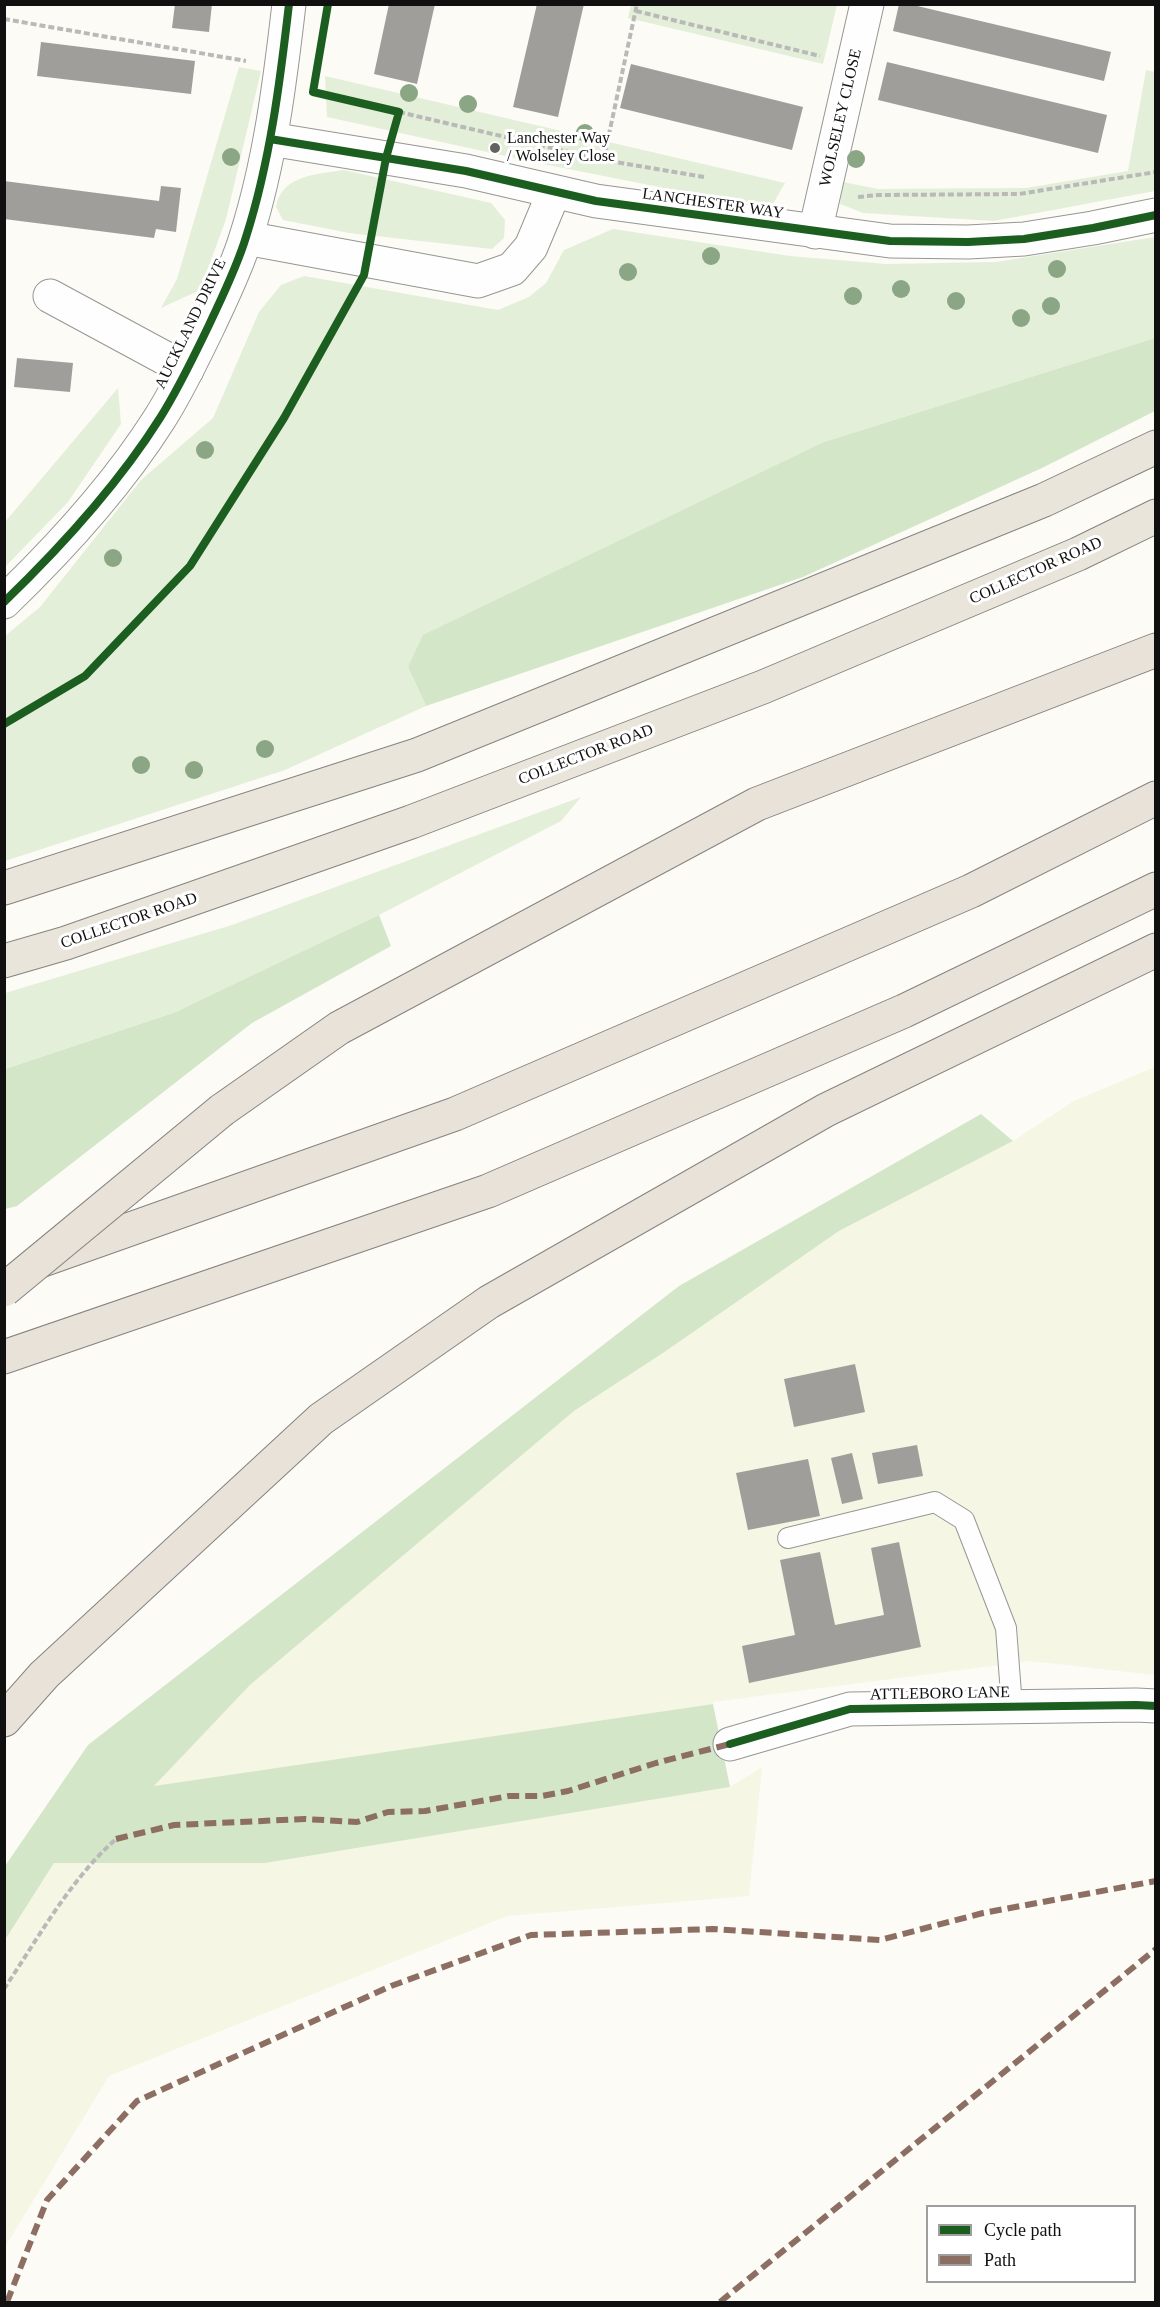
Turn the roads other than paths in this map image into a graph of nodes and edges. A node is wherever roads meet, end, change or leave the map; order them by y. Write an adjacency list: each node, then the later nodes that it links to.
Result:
1 (289, 4): 3 (street, AUCKLAND DRIVE)
2 (867, 4): 6 (street, WOLSELEY CLOSE)
3 (270, 139): 4 (street, LANCHESTER WAY); 7 (street, AUCKLAND DRIVE)
4 (554, 192): 6 (street, LANCHESTER WAY); 7 (street)
5 (1155, 215): 6 (street, LANCHESTER WAY)
6 (814, 231)
7 (246, 238): 9 (street, AUCKLAND DRIVE)
8 (50, 296): 9 (street, AUCKLAND DRIVE)
9 (187, 370): 12 (street, AUCKLAND DRIVE)
10 (1155, 447): 15 (highway)
11 (1155, 516): 18 (highway, COLLECTOR ROAD)
12 (4, 602)
13 (1155, 650): 20 (highway, bridge)
14 (1155, 798): 19 (highway)
15 (4, 888)
16 (1155, 889): 21 (highway)
17 (1155, 950): 25 (highway)
18 (4, 961)
19 (4, 1274)
20 (4, 1290)
21 (4, 1357)
22 (788, 1538): 24 (lane)
23 (1155, 1706): 24 (street, ATTLEBORO LANE)
24 (1012, 1707): 26 (street, ATTLEBORO LANE)
25 (4, 1720)
26 (730, 1744)

